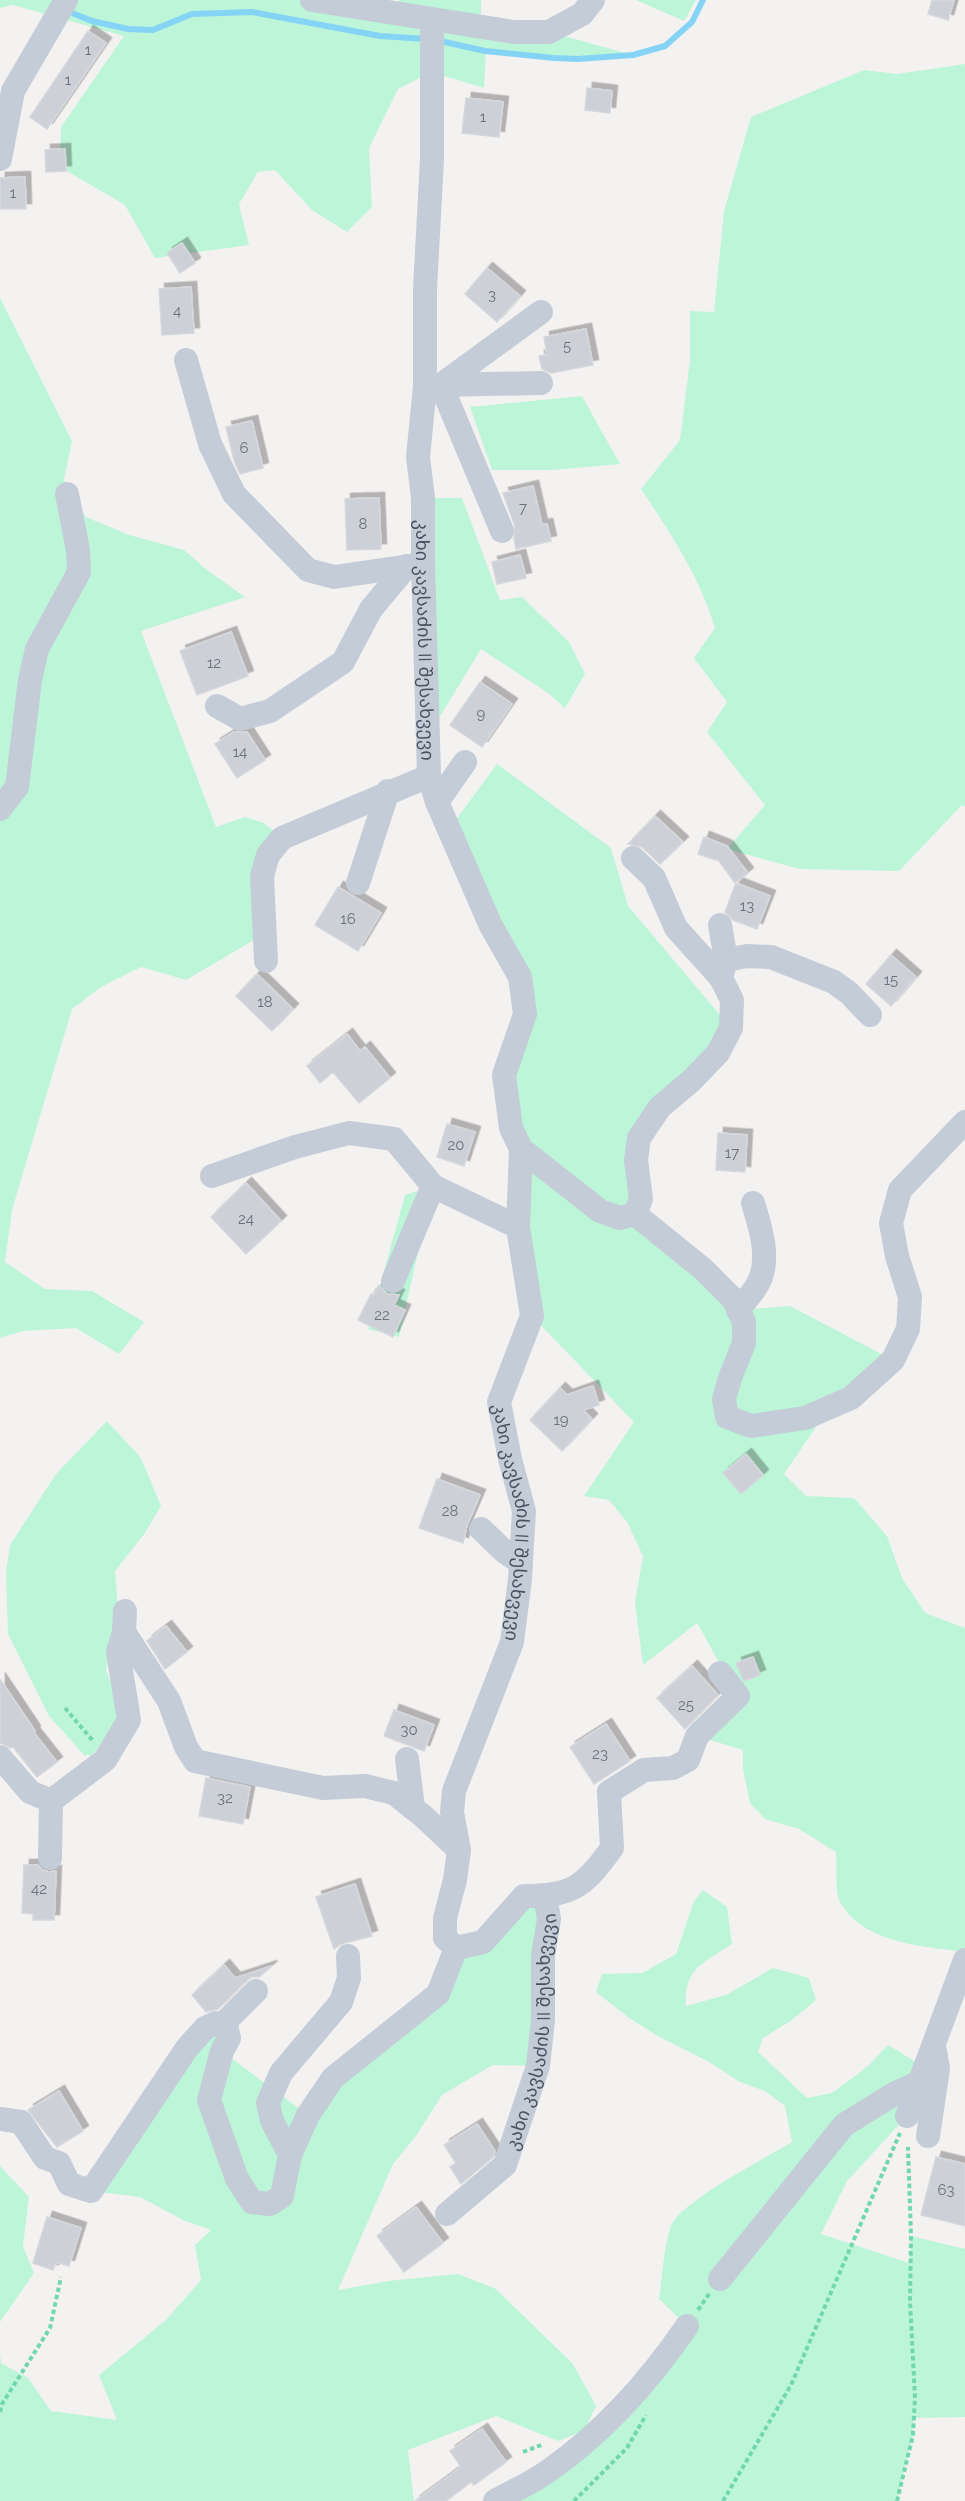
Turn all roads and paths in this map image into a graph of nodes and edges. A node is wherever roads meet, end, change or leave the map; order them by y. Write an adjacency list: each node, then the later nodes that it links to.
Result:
1 (66, 0): 5 (street)
2 (312, 0): 4 (street)
3 (593, 0): 4 (street)
4 (433, 24): 9 (street, კახი კავსაძის II შესახვევი)
5 (0, 159)
6 (541, 312): 9 (street)
7 (186, 360): 12 (street)
8 (541, 383): 9 (street)
9 (433, 385): 11 (street); 12 (street, კახი კავსაძის II შესახვევი)
10 (67, 494): 18 (street)
11 (502, 531)
12 (415, 565): 13 (street); 15 (street, კახი კავსაძის II შესახვევი)
13 (217, 706)
14 (465, 762): 17 (street)
15 (429, 776): 16 (street); 17 (street, კახი კავსაძის II შესახვევი)
16 (388, 791): 20 (street); 22 (street)
17 (437, 802): 26 (street, კახი კავსაძის II შესახვევი)
18 (0, 809)
19 (633, 858): 23 (street)
20 (358, 883)
21 (720, 925): 23 (street)
22 (266, 961)
23 (724, 969): 24 (street); 30 (street)
24 (870, 1015)
25 (965, 1122): 33 (street)
26 (521, 1149): 30 (street); 31 (street, კახი კავსაძის II შესახვევი)
27 (212, 1176): 28 (street)
28 (434, 1185): 31 (street); 32 (street)
29 (753, 1203): 33 (street)
30 (635, 1214): 33 (street)
31 (518, 1227): 35 (street, კახი კავსაძის II შესახვევი)
32 (393, 1281)
33 (738, 1310)
34 (481, 1529): 35 (street)
35 (521, 1563): 45 (street, კახი კავსაძის II შესახვევი)
36 (720, 1673): 47 (street, კახი კავსაძის II შესახვევი)
37 (65, 1708): 40 (path)
38 (0, 1757): 43 (street)
39 (407, 1759): 44 (street)
40 (105, 1760): 41 (street); 43 (street)
41 (324, 1788): 42 (street); 44 (street)
42 (271, 1794)
43 (51, 1801): 46 (street)
44 (413, 1808): 45 (street)
45 (459, 1850): 48 (street, კახი კავსაძის II შესახვევი)
46 (50, 1858)
47 (545, 1896): 48 (street, კახი კავსაძის II შესახვევი); 59 (street, კახი კავსაძის II შესახვევი)
48 (456, 1948): 58 (street)
49 (348, 1956): 58 (street)
50 (965, 1960): 53 (street)
51 (256, 1991): 52 (street)
52 (221, 2026): 56 (street); 58 (street)
53 (934, 2043): 54 (street); 57 (street)
54 (918, 2083): 55 (street); 61 (street)
55 (907, 2116): 67 (path); 68 (path)
56 (0, 2119)
57 (928, 2136)
58 (290, 2155)
59 (447, 2214)
60 (61, 2277): 63 (path)
61 (720, 2279): 62 (path)
62 (687, 2326): 65 (street)
63 (0, 2412)
64 (648, 2412): 66 (path)
65 (495, 2501)
66 (574, 2501)
67 (723, 2501)
68 (897, 2501)

